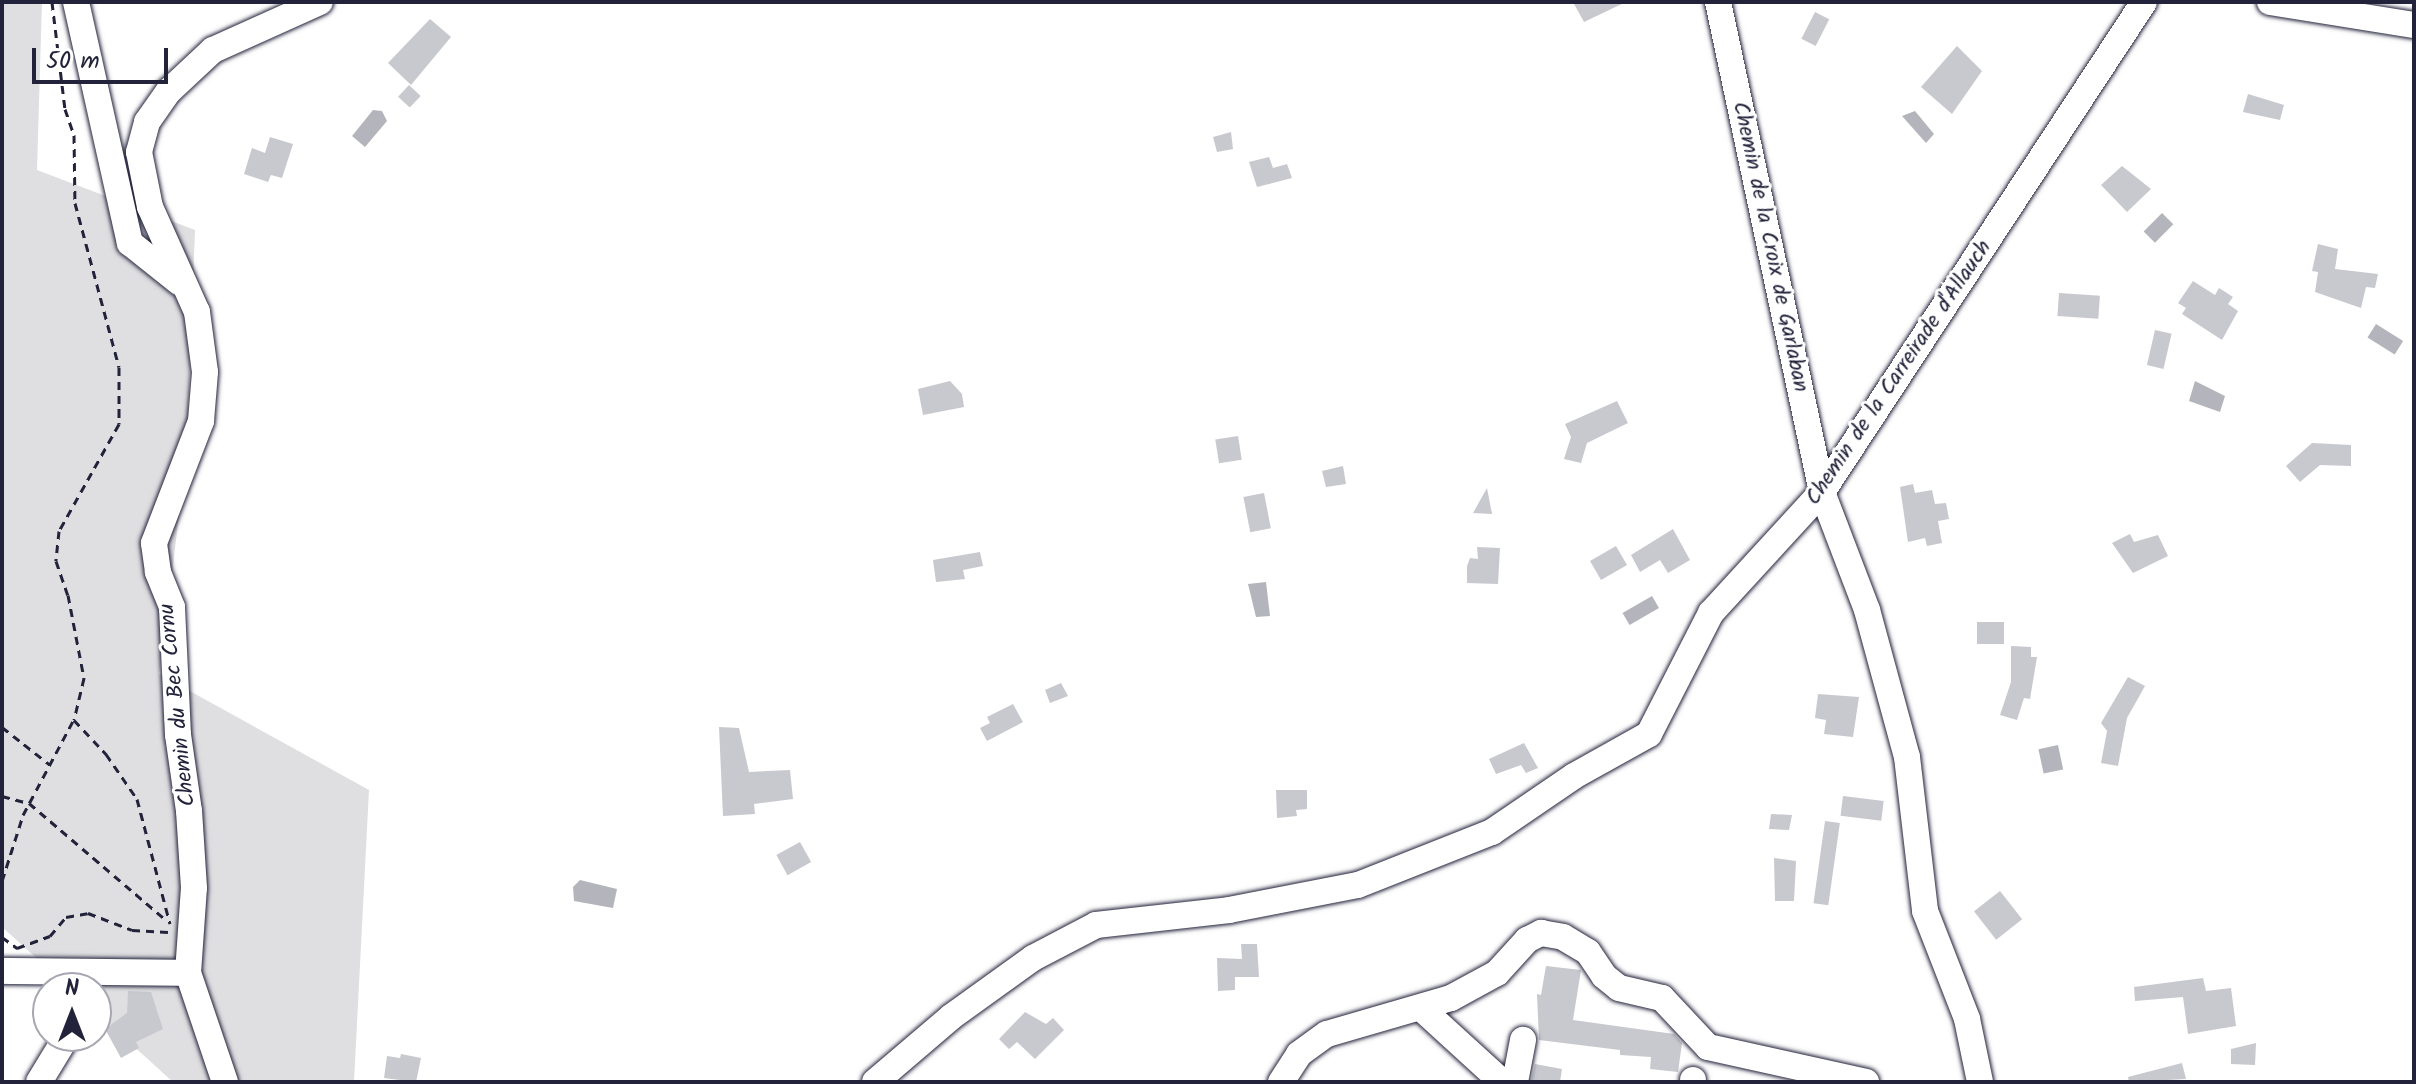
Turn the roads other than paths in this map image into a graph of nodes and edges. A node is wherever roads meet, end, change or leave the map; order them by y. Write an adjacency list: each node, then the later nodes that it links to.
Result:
1 (76, 2): 7 (street)
2 (1718, 2): 8 (street, Chemin de la Croix de Garlaban)
3 (2144, 2): 8 (street, Chemin de la Carreirade d'Allauch)
4 (2270, 2): 6 (street)
5 (309, 8): 7 (street, Chemin du Bec Cornu)
6 (2414, 25)
7 (179, 282): 11 (street, Chemin du Bec Cornu)
8 (1822, 492): 19 (street, Chemin de la Carreirade d'Allauch); 24 (street, Chemin de la Croix de Garlaban)
9 (2, 971): 10 (street)
10 (32, 973)
11 (188, 973): 12 (street); 18 (street)
12 (112, 977)
13 (1421, 1008): 16 (street); 20 (street); 21 (street)
14 (1523, 1040): 22 (street)
15 (57, 1052): 17 (street)
16 (1787, 1074): 23 (street)
17 (39, 1082)
18 (225, 1082)
19 (875, 1082)
20 (1281, 1082)
21 (1502, 1082)
22 (1515, 1082)
23 (1866, 1082)
24 (1980, 1082)

